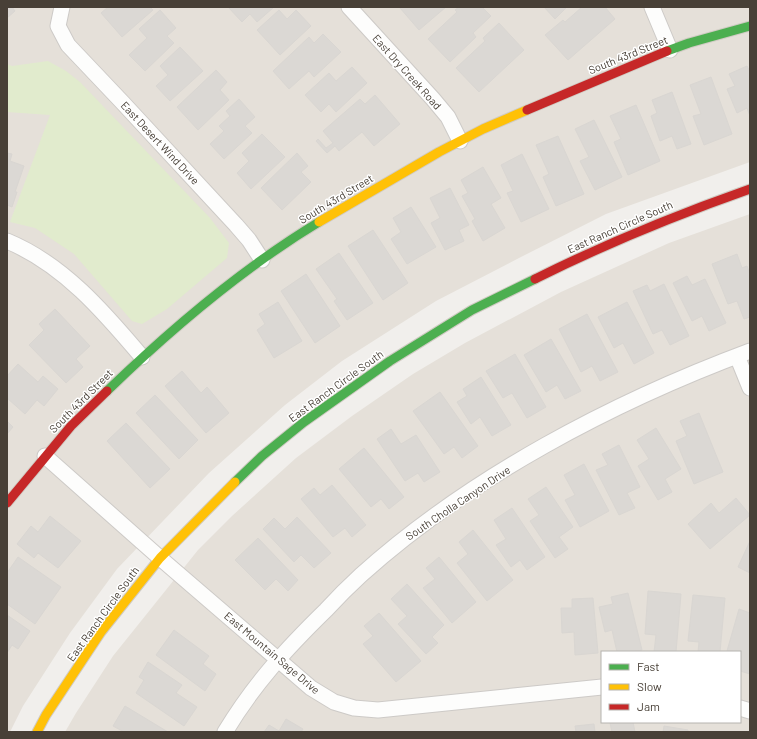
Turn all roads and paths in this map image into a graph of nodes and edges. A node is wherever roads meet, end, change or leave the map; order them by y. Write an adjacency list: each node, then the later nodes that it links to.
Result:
1 (62, 7): 9 (street, East Desert Wind Drive)
2 (349, 7): 6 (street, East Dry Creek Road)
3 (652, 7): 5 (street)
4 (750, 26): 5 (street, South 43rd Street)
5 (670, 50): 6 (street, South 43rd Street)
6 (460, 141): 9 (street, South 43rd Street)
7 (750, 189): 15 (street, East Ranch Circle South)
8 (7, 241): 11 (street)
9 (262, 260): 11 (street, South 43rd Street)
10 (744, 353): 12 (street); 16 (street, South Cholla Canyon Drive)
11 (142, 357): 13 (street, South 43rd Street)
12 (750, 388)
13 (45, 456): 14 (street, South 43rd Street); 15 (street, East Mountain Sage Drive)
14 (7, 503)
15 (160, 558): 16 (street, East Mountain Sage Drive); 18 (street, East Ranch Circle South)
16 (278, 660): 17 (street, East Mountain Sage Drive); 19 (street, South Cholla Canyon Drive)
17 (601, 687)
18 (37, 732)
19 (225, 732)

